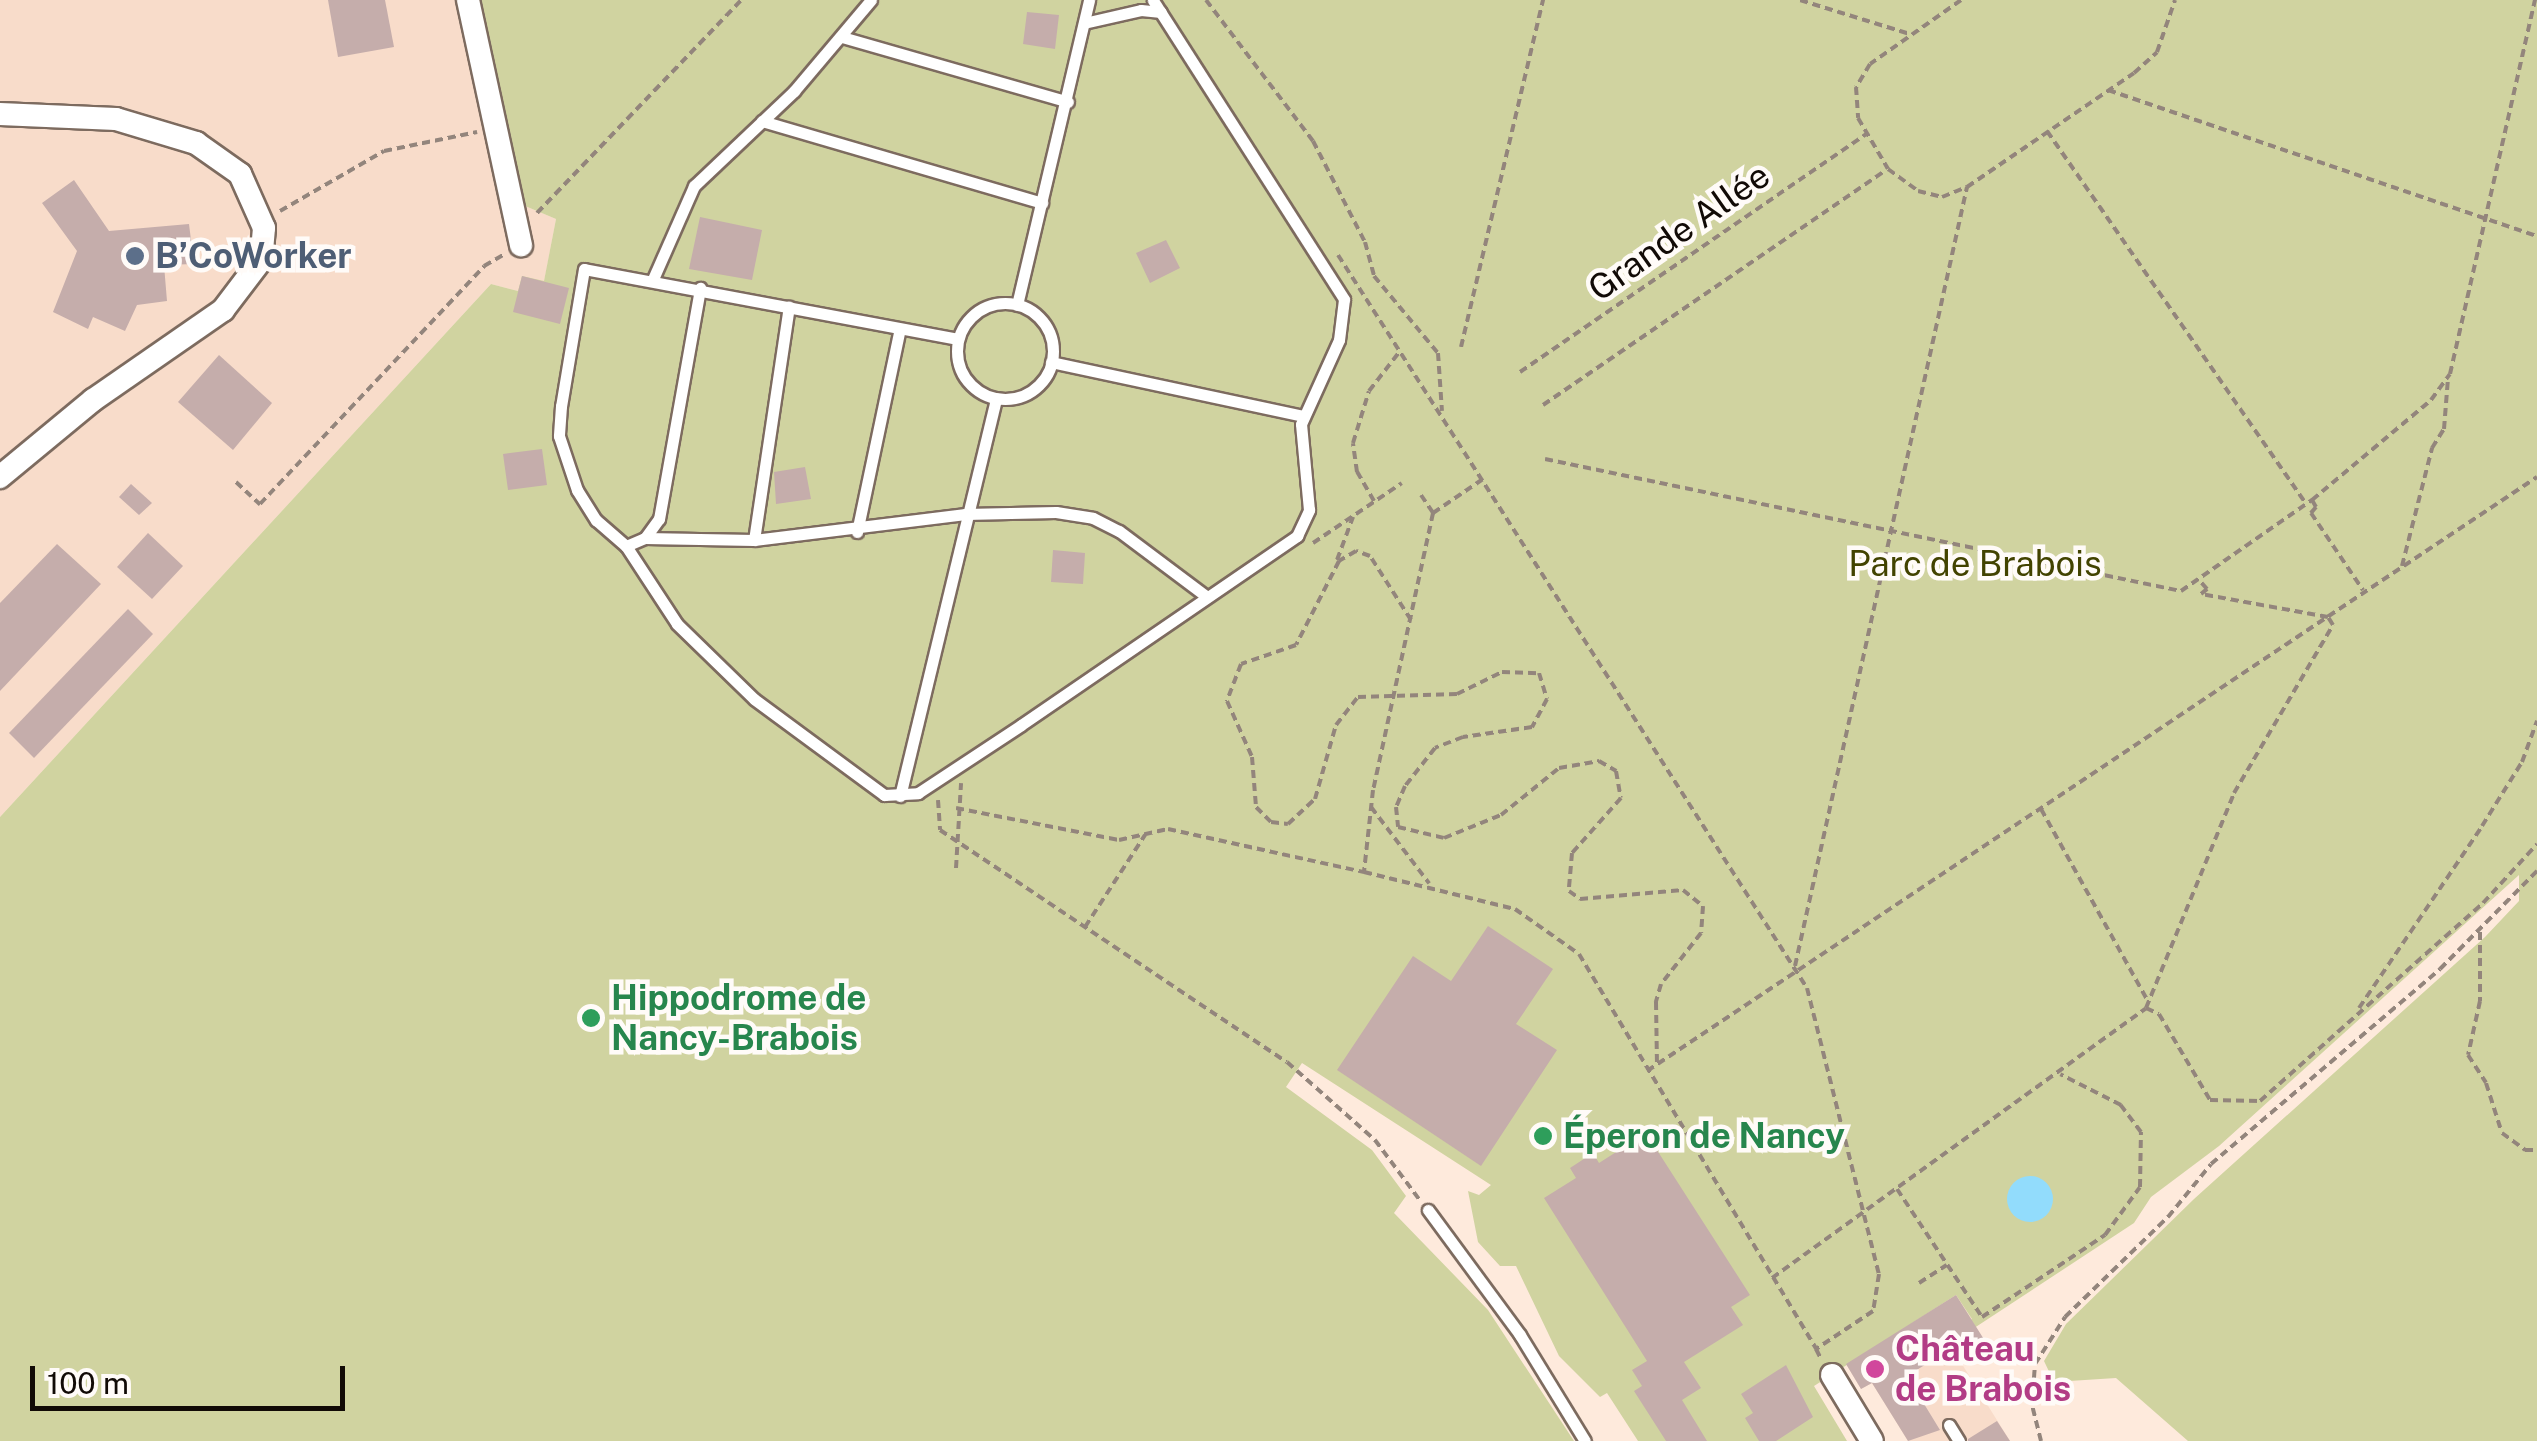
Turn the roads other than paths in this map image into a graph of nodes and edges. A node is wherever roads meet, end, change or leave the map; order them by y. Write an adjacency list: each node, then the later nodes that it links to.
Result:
1 (468, 0): 12 (street)
2 (871, 0): 7 (lane)
3 (1089, 0): 6 (lane)
4 (1153, 0): 5 (lane)
5 (1161, 12): 6 (lane); 21 (lane)
6 (1084, 23): 8 (lane)
7 (842, 37): 8 (lane); 10 (lane)
8 (1068, 102): 11 (lane)
9 (0, 114): 22 (street)
10 (762, 121): 11 (lane); 13 (lane)
11 (1042, 204): 15 (lane)
12 (521, 245)
13 (653, 279): 14 (lane); 27 (lane)
14 (700, 288): 16 (lane); 25 (lane)
15 (1017, 305): 18 (lane); 19 (lane)
16 (789, 306): 17 (lane); 26 (lane)
17 (900, 332): 18 (lane); 24 (lane)
18 (958, 339): 20 (lane)
19 (1051, 362): 20 (lane); 21 (lane)
20 (996, 398): 23 (lane)
21 (1302, 416): 28 (lane)
22 (0, 477)
23 (965, 514): 24 (lane); 28 (lane); 29 (lane)
24 (857, 532): 26 (lane)
25 (645, 538): 26 (lane); 27 (lane)
26 (754, 540)
27 (626, 546): 29 (lane)
28 (1206, 596): 29 (lane)
29 (900, 796)
30 (1428, 1210): 33 (lane)
31 (1832, 1375): 34 (street)
32 (1949, 1425): 35 (lane)
33 (1585, 1441)
34 (1872, 1441)
35 (1959, 1441)

